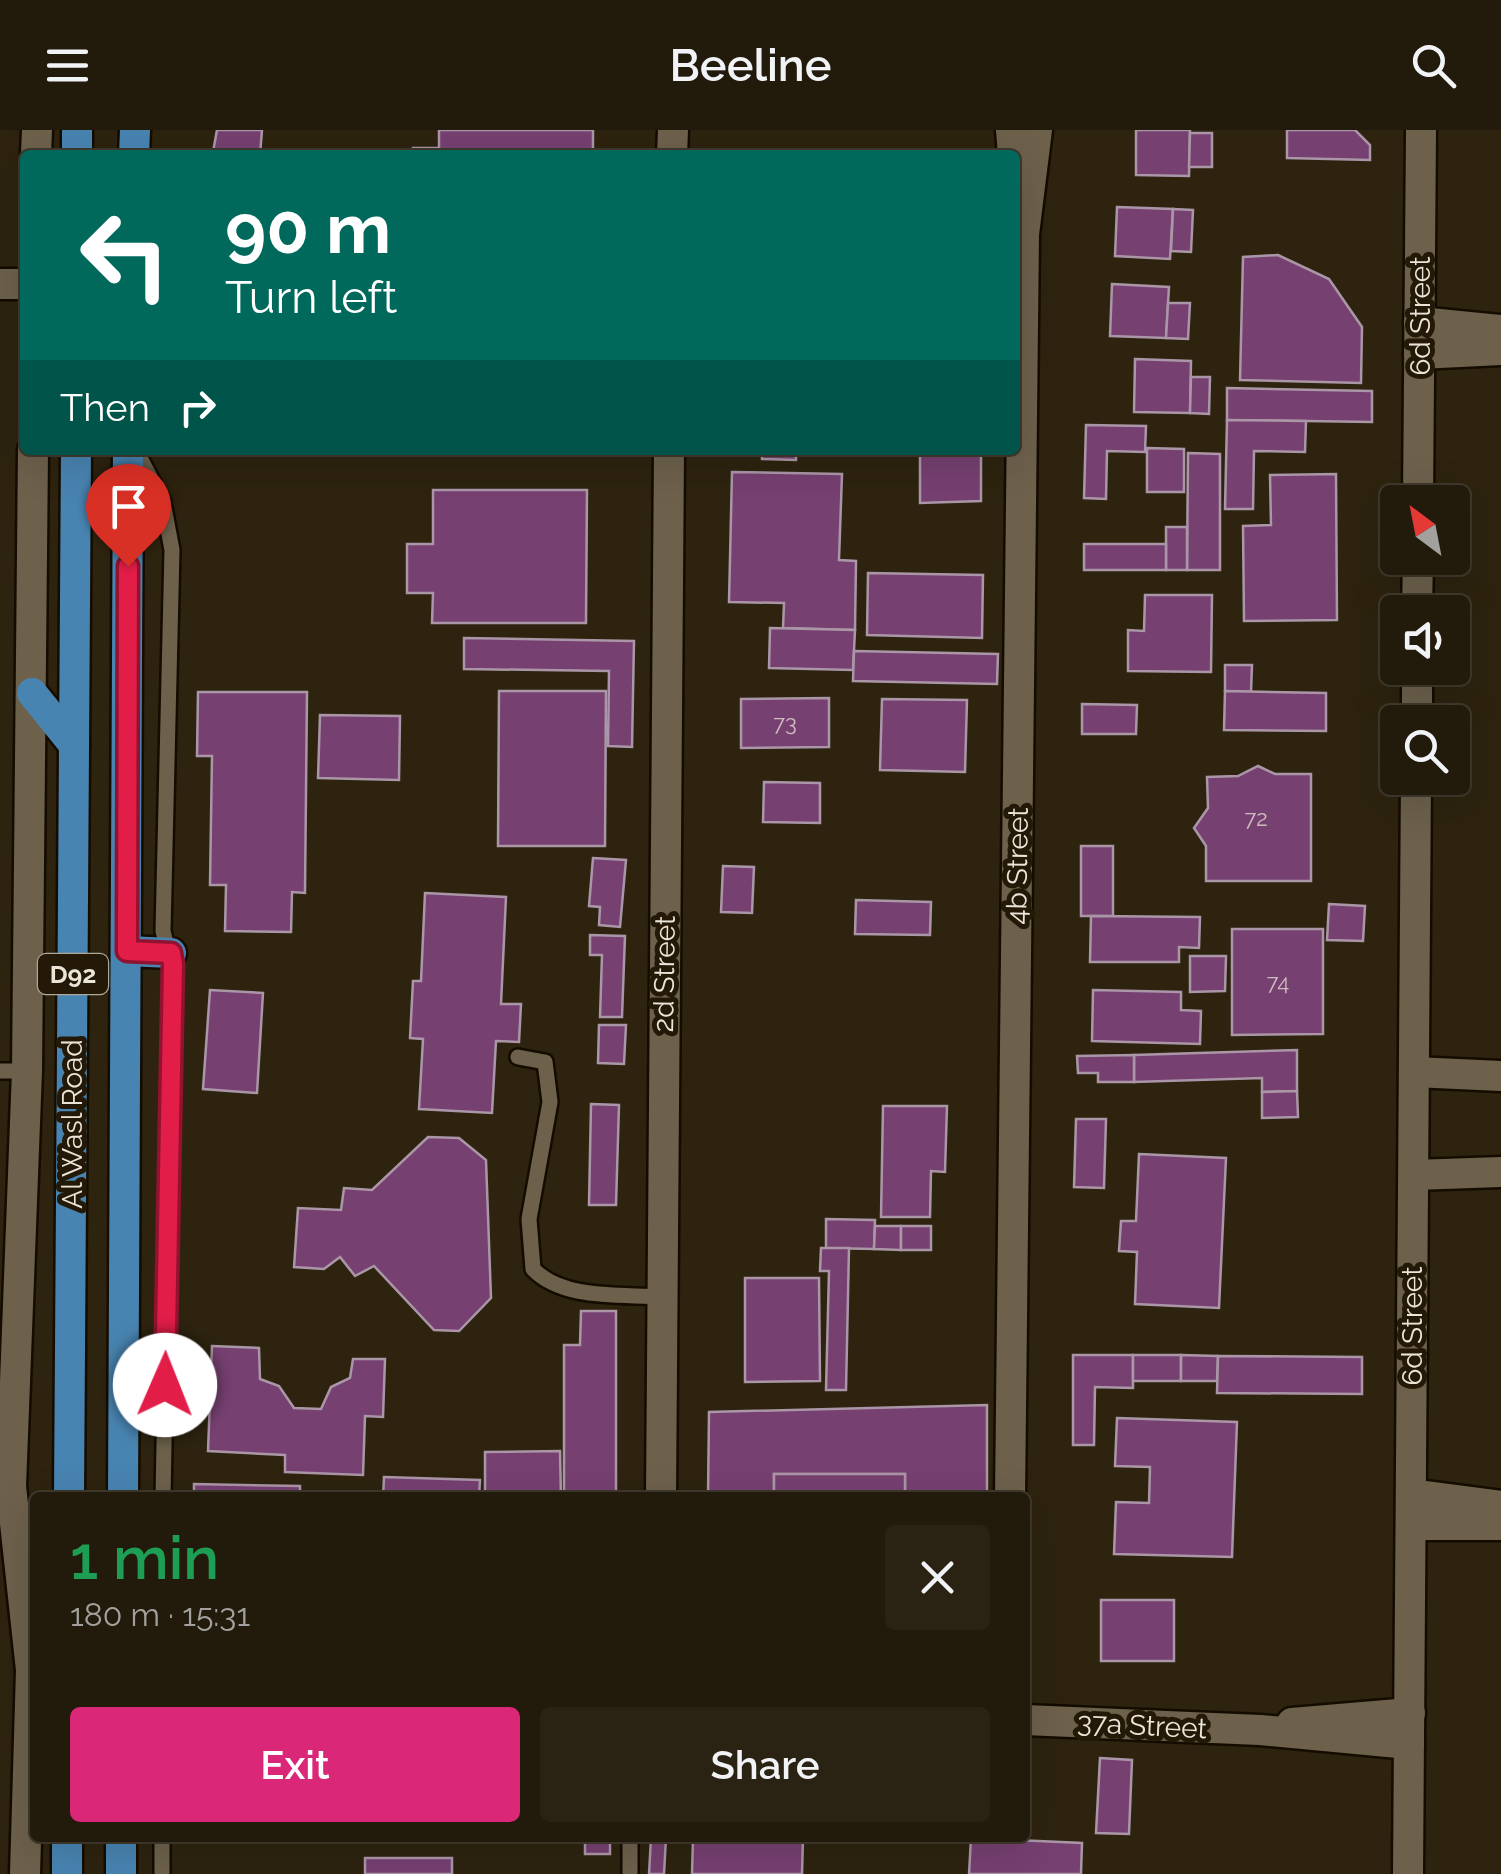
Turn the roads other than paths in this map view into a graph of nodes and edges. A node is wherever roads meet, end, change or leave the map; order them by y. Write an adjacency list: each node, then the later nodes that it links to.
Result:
1 (1037, 130): 4 (street, 4b Street)
2 (1421, 130): 5 (street, 6d Street)
3 (1020, 215): 4 (street, 4b Street)
4 (1024, 234): 31 (street, 4b Street)
5 (1420, 322): 6 (street); 8 (street, 6d Street)
6 (1501, 330)
7 (1501, 350): 8 (street)
8 (1419, 354): 14 (street, 6d Street)
9 (33, 455): 15 (street)
10 (76, 455): 16 (main road, Al Wasl Road / D92)
11 (128, 455): 18 (main road, Al Wasl Road / D92)
12 (139, 455): 19 (lane)
13 (669, 455): 26 (street, 2d Street)
14 (1418, 485)
15 (32, 693): 16 (main road); 21 (street)
16 (74, 745): 27 (main road, Al Wasl Road / D92)
17 (1416, 795): 22 (street, 6d Street)
18 (127, 951): 19 (main road); 28 (main road, Al Wasl Road / D92)
19 (171, 953): 29 (lane)
20 (518, 1057): 26 (lane)
21 (14, 1071): 36 (street)
22 (1414, 1072): 23 (street); 25 (street, 6d Street)
23 (1501, 1076)
24 (1501, 1172): 25 (street)
25 (1414, 1175): 32 (street, 6d Street)
26 (662, 1297): 30 (street, 2d Street)
27 (69, 1492)
28 (123, 1492)
29 (163, 1492)
30 (661, 1492)
31 (1010, 1492)
32 (1411, 1494): 33 (street); 34 (street, 6d Street)
33 (1501, 1506)
34 (1411, 1525): 35 (street); 38 (street, 6d Street)
35 (1501, 1525)
36 (30, 1663)
37 (30, 1699): 46 (street)
38 (1410, 1712): 40 (street, 37a Street); 41 (street, 6d Street)
39 (1030, 1720): 40 (street, 37a Street)
40 (1260, 1730): 41 (street, 37a Street)
41 (1409, 1744): 51 (street, 6d Street)
42 (67, 1842): 47 (main road)
43 (121, 1842): 48 (main road)
44 (162, 1842): 49 (lane)
45 (630, 1842): 50 (lane)
46 (24, 1874)
47 (66, 1874)
48 (120, 1874)
49 (162, 1874)
50 (630, 1874)
51 (1408, 1874)

